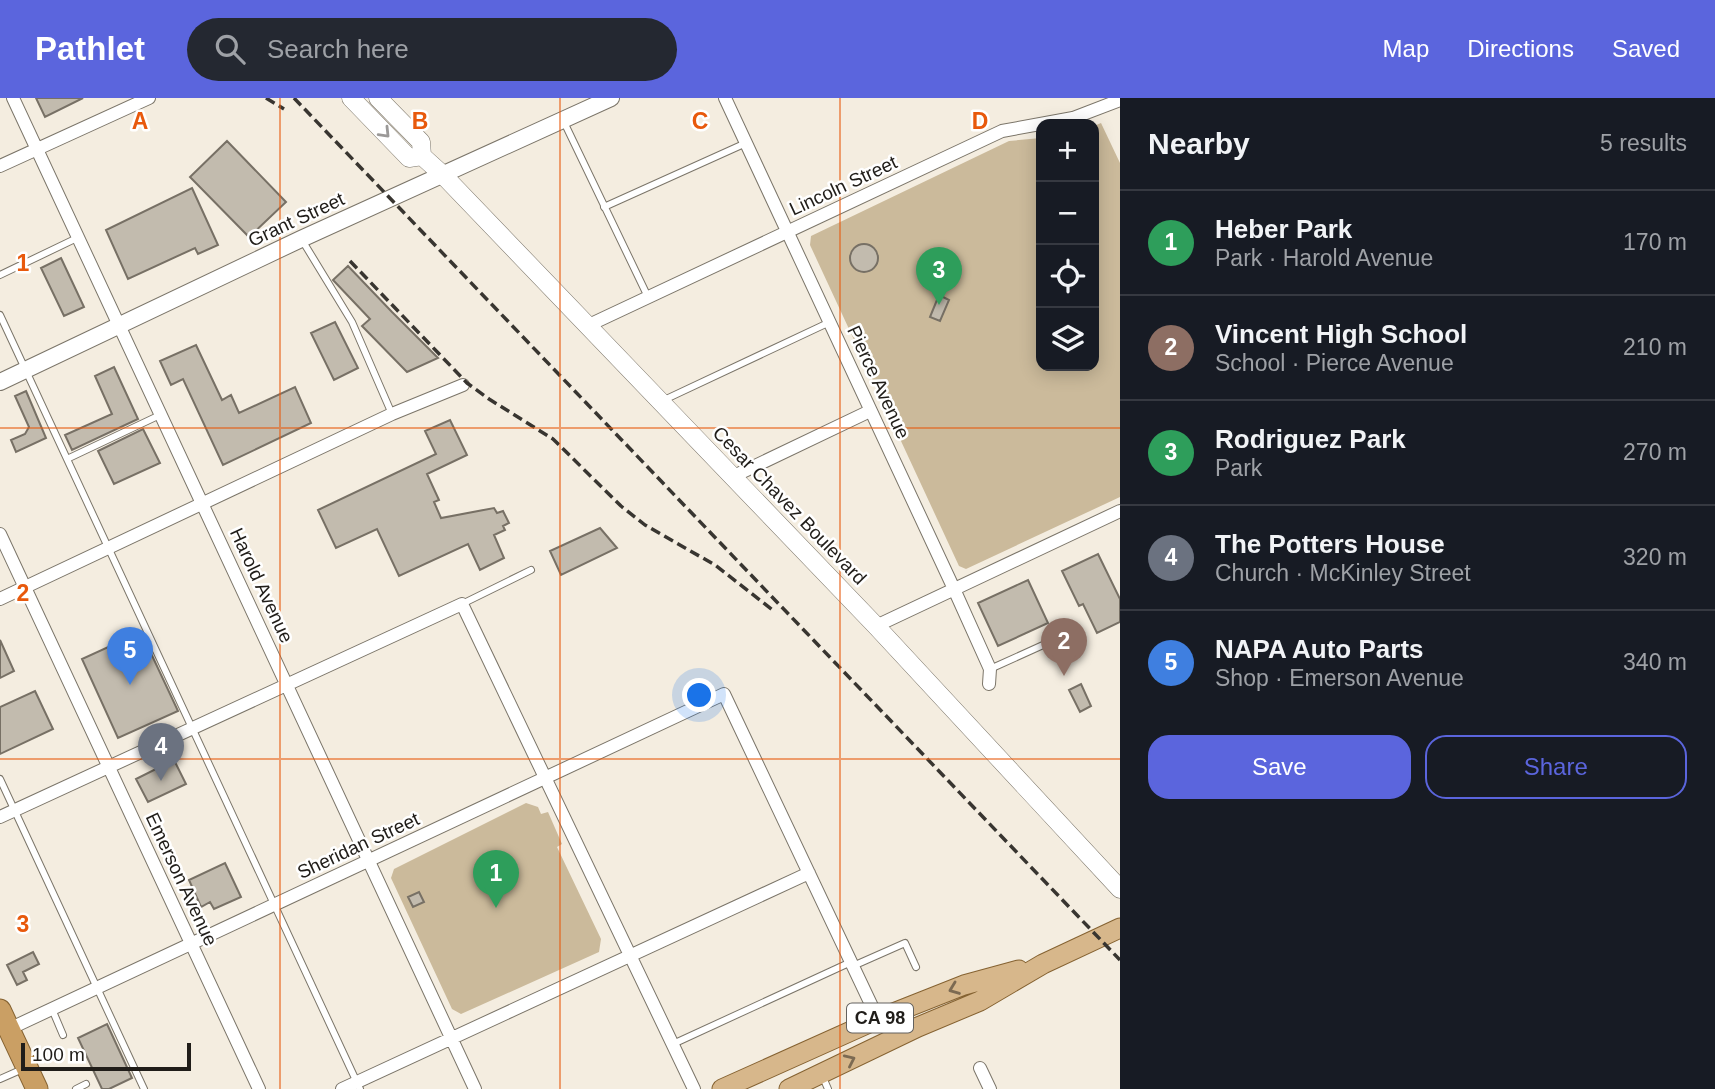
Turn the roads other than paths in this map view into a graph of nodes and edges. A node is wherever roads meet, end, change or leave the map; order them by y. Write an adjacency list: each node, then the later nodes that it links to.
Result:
1 (13, 98): 10 (street, Harold Avenue)
2 (149, 98): 10 (street)
3 (351, 98): 11 (main road, Cesar Chavez Boulevard, one-way to 11)
4 (378, 98): 11 (main road, Cesar Chavez Boulevard)
5 (611, 98): 8 (street, Grant Street)
6 (725, 98): 9 (street, Pierce Avenue)
7 (1120, 100): 15 (street, Lincoln Street)
8 (563, 120): 13 (street, Grant Street); 14 (lane)
9 (746, 143): 14 (lane); 15 (street, Pierce Avenue)
10 (37, 149): 12 (street); 16 (street, Harold Avenue)
11 (422, 156): 13 (main road, Cesar Chavez Boulevard)
12 (0, 166)
13 (443, 175): 17 (street, Grant Street); 23 (main road, Cesar Chavez Boulevard)
14 (604, 207): 19 (lane)
15 (789, 231): 19 (street, Lincoln Street); 21 (street, Pierce Avenue)
16 (79, 237): 18 (lane); 22 (street, Harold Avenue)
17 (301, 239): 22 (street, Grant Street); 30 (lane)
18 (0, 275)
19 (648, 297): 23 (street, Lincoln Street)
20 (0, 315): 24 (lane)
21 (830, 322): 27 (lane); 28 (street, Pierce Avenue)
22 (120, 325): 24 (street, Grant Street); 29 (street, Harold Avenue)
23 (589, 325): 27 (main road, Cesar Chavez Boulevard)
24 (26, 370): 25 (street, Grant Street); 31 (lane)
25 (0, 382)
26 (463, 385): 30 (street)
27 (661, 401): 32 (main road, Cesar Chavez Boulevard)
28 (870, 411): 32 (street); 39 (street, Pierce Avenue)
29 (161, 414): 31 (lane); 33 (street, Harold Avenue)
30 (392, 414): 33 (street)
31 (67, 459): 36 (lane)
32 (734, 476): 42 (main road, Cesar Chavez Boulevard)
33 (203, 505): 36 (street); 45 (street, Harold Avenue)
34 (1120, 511): 39 (street)
35 (0, 534): 38 (street, Emerson Avenue)
36 (109, 549): 38 (street); 47 (lane)
37 (531, 570): 41 (lane)
38 (25, 588): 40 (street); 48 (street, Emerson Avenue)
39 (954, 589): 42 (street); 44 (street, Pierce Avenue)
40 (0, 599)
41 (463, 604): 45 (street); 49 (street)
42 (876, 626): 55 (main road, Cesar Chavez Boulevard)
43 (1074, 631): 44 (lane)
44 (990, 669): 46 (street, Pierce Avenue)
45 (287, 683): 47 (street); 53 (street, Harold Avenue)
46 (989, 684)
47 (192, 727): 48 (street); 56 (lane)
48 (107, 766): 51 (street); 58 (street, Emerson Avenue)
49 (547, 777): 53 (street, Sheridan Street); 54 (street, Sheridan Street); 59 (street)
50 (0, 779): 51 (lane)
51 (14, 810): 52 (street); 63 (lane)
52 (0, 817)
53 (369, 861): 56 (street, Sheridan Street); 68 (street, Harold Avenue)
54 (809, 873): 59 (street); 60 (street)
55 (1120, 889)
56 (275, 905): 58 (street, Sheridan Street); 75 (lane)
57 (1120, 928): 61 (main road, CA 98)
58 (191, 944): 63 (street, Sheridan Street); 79 (street, Emerson Avenue)
59 (630, 955): 68 (street); 69 (street)
60 (852, 964): 62 (lane); 65 (street); 69 (lane)
61 (1044, 964): 65 (main road, CA 98, one-way to 65); 73 (main road, CA 98, one-way to 61)
62 (916, 967)
63 (97, 988): 64 (street, Sheridan Street); 78 (lane)
64 (52, 1009): 66 (street, Sheridan Street); 67 (lane)
65 (878, 1019): 83 (main road, CA 98)
66 (5, 1028): 70 (highway)
67 (63, 1035)
68 (451, 1038): 75 (street); 81 (street, Harold Avenue)
69 (673, 1044): 82 (street)
70 (27, 1068): 72 (lane); 76 (highway)
71 (980, 1068): 85 (street)
72 (0, 1079)
73 (825, 1081): 84 (main road, CA 98)
74 (86, 1084): 77 (lane)
75 (359, 1085): 80 (street)
76 (37, 1089)
77 (76, 1089)
78 (144, 1089)
79 (259, 1089)
80 (342, 1089)
81 (475, 1089)
82 (694, 1089)
83 (722, 1089)
84 (789, 1089)
85 (990, 1089)

